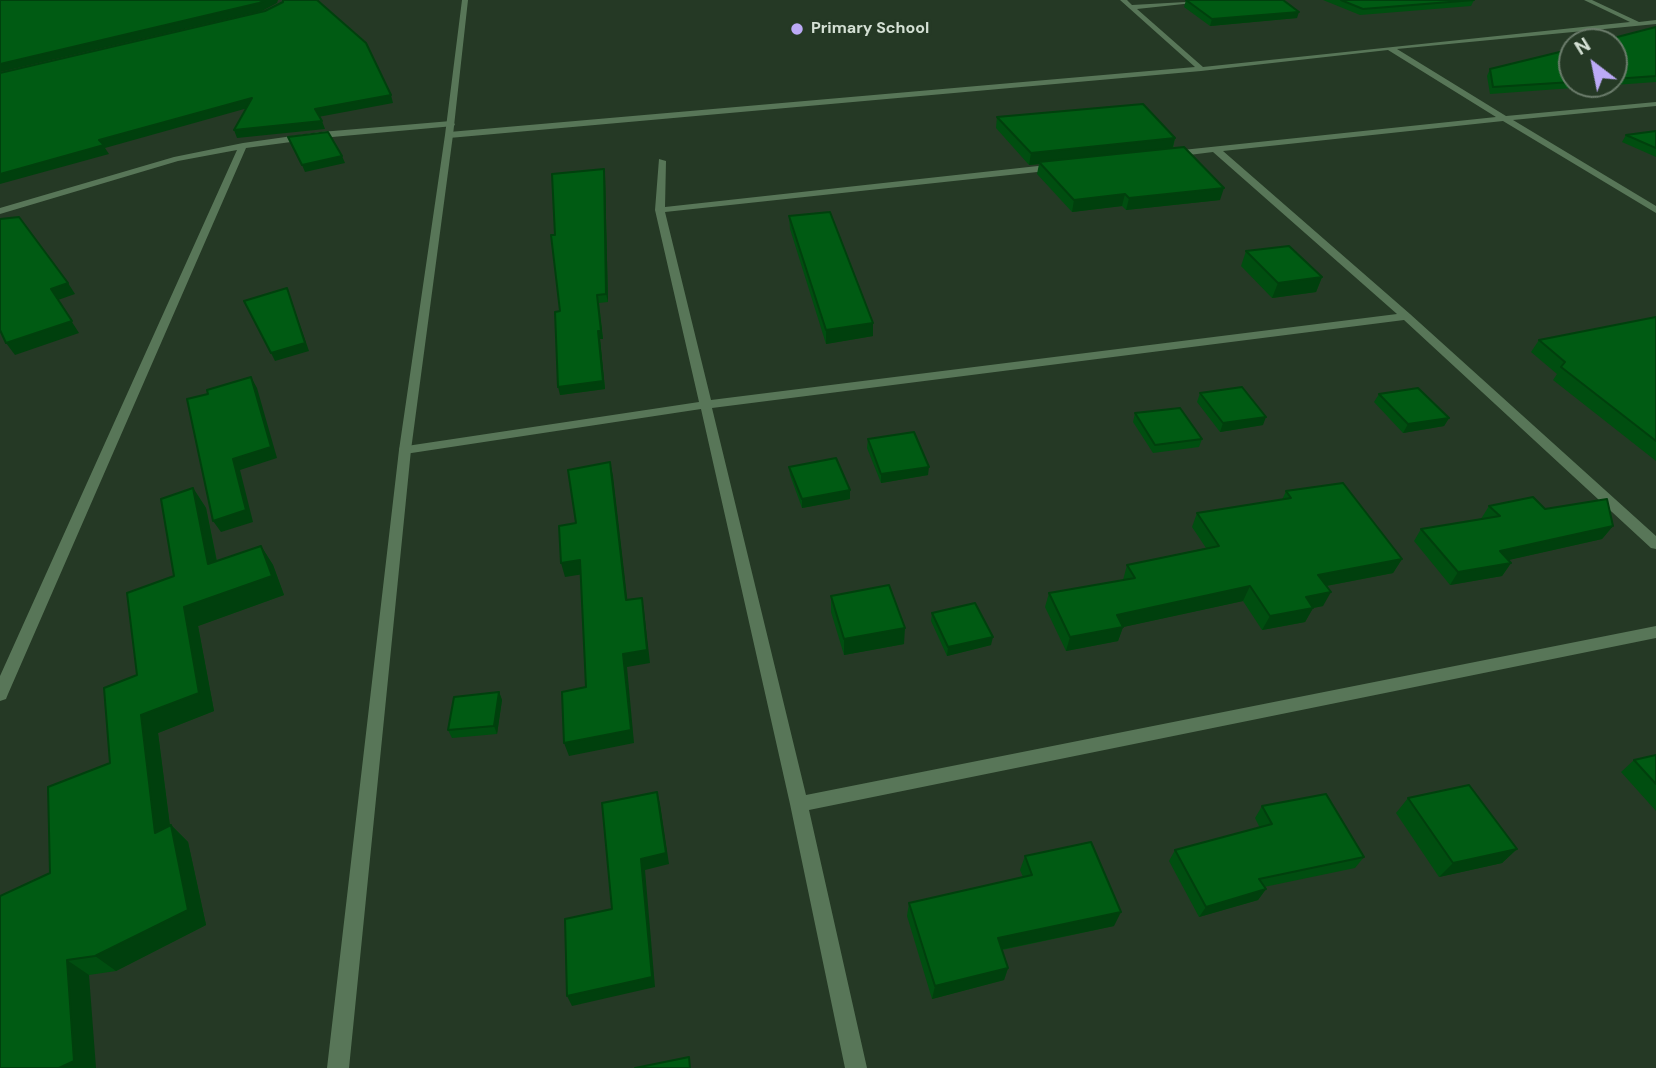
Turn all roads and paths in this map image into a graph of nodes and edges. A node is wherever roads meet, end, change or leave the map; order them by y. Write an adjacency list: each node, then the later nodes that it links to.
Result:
1 (465, 0): 12 (street)
2 (1123, 0): 5 (street)
3 (1218, 0): 5 (street)
4 (1587, 0): 7 (street)
5 (1131, 7): 9 (street)
6 (1656, 22): 7 (street)
7 (1639, 24): 8 (street)
8 (1389, 48): 9 (street); 11 (street)
9 (1201, 69): 12 (street)
10 (1656, 104): 11 (street)
11 (1507, 118): 14 (street); 18 (street)
12 (450, 130): 13 (street); 23 (street)
13 (243, 146): 20 (street); 26 (street)
14 (1216, 149): 15 (street); 21 (street)
15 (1160, 156)
16 (662, 161): 19 (street)
17 (1063, 166): 19 (street)
18 (1656, 209)
19 (660, 210): 22 (street)
20 (0, 211)
21 (1406, 316): 22 (street); 24 (street)
22 (704, 405): 23 (street); 27 (street)
23 (405, 450): 28 (street)
24 (1656, 544)
25 (1656, 632): 27 (street)
26 (0, 694)
27 (799, 804): 29 (street)
28 (338, 1068)
29 (856, 1068)

